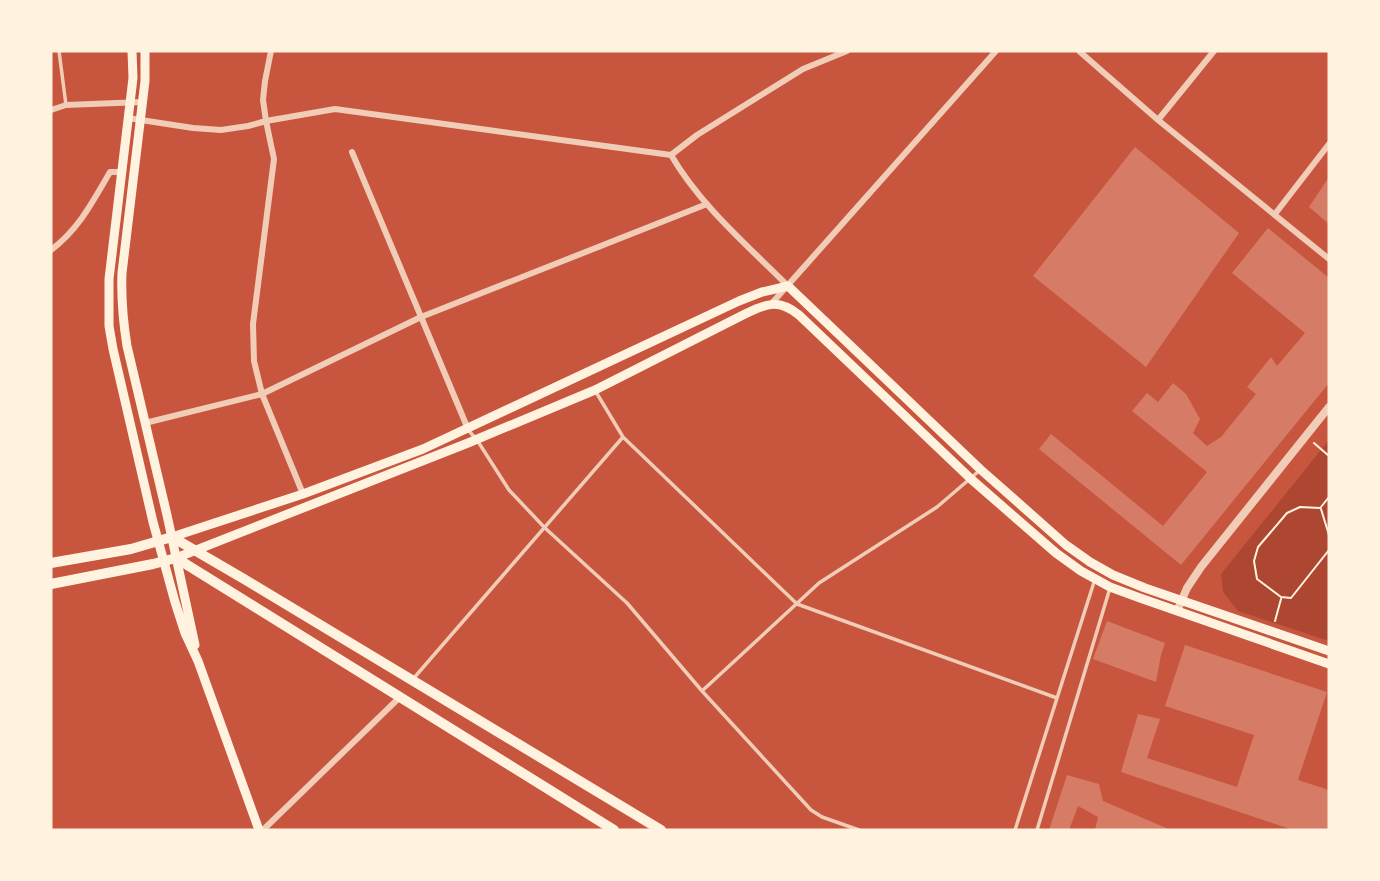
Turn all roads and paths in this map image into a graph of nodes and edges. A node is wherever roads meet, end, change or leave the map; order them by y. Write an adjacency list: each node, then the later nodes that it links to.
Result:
1 (59, 51): 11 (lane)
2 (132, 51): 9 (main road)
3 (145, 51): 10 (main road)
4 (271, 51): 16 (street)
5 (847, 51): 19 (street)
6 (996, 51): 25 (street)
7 (1079, 51): 15 (street)
8 (1214, 51): 15 (street)
9 (130, 103): 10 (street); 11 (street); 13 (main road)
10 (142, 103): 14 (main road)
11 (66, 105): 12 (street)
12 (51, 110)
13 (128, 118): 14 (street); 20 (main road)
14 (140, 120): 16 (street); 31 (main road)
15 (1158, 120): 22 (street)
16 (266, 121): 19 (street); 29 (street)
17 (1329, 144): 22 (street)
18 (352, 152): 27 (street)
19 (671, 155): 21 (street)
20 (122, 172): 23 (street); 45 (main road)
21 (707, 204): 25 (street); 27 (street)
22 (1275, 214): 24 (street)
23 (51, 250)
24 (1329, 259)
25 (788, 286): 26 (street); 32 (main road); 37 (main road)
26 (772, 303): 28 (main road); 38 (main road)
27 (421, 317): 29 (street); 32 (street)
28 (595, 390): 34 (lane); 35 (main road)
29 (262, 394): 31 (street); 39 (street)
30 (1329, 407): 33 (street)
31 (145, 423): 44 (main road)
32 (468, 429): 35 (lane); 39 (main road)
33 (1306, 436): 36 (path); 55 (street)
34 (623, 438): 42 (lane); 56 (lane)
35 (477, 440): 42 (lane); 47 (main road)
36 (1329, 456)
37 (980, 470): 38 (lane); 55 (main road)
38 (971, 478): 51 (main road); 56 (lane)
39 (303, 494): 44 (main road)
40 (1329, 497): 41 (path)
41 (1320, 508): 43 (path); 54 (path)
42 (545, 528): 62 (lane); 63 (lane)
43 (1329, 535)
44 (172, 537): 45 (main road); 47 (main road); 48 (main road)
45 (159, 541): 49 (main road); 50 (main road)
46 (1329, 550): 54 (path)
47 (194, 551): 48 (main road); 62 (main road)
48 (176, 558): 49 (main road); 60 (main road); 64 (main road)
49 (164, 562): 52 (main road); 60 (main road)
50 (51, 563)
51 (1095, 579): 53 (main road); 65 (lane)
52 (51, 584)
53 (1110, 587): 57 (main road); 71 (lane)
54 (1281, 597): 58 (path)
55 (1181, 600): 57 (street); 58 (main road)
56 (797, 604): 63 (lane); 65 (lane)
57 (1177, 611): 61 (main road)
58 (1272, 632): 59 (main road)
59 (1329, 651)
60 (198, 661): 66 (main road)
61 (1329, 664)
62 (412, 680): 68 (main road)
63 (702, 691): 69 (lane)
64 (400, 697): 66 (street); 67 (main road)
65 (1057, 698): 70 (lane)
66 (261, 830)
67 (614, 830)
68 (661, 830)
69 (859, 830)
70 (1015, 830)
71 (1037, 830)

